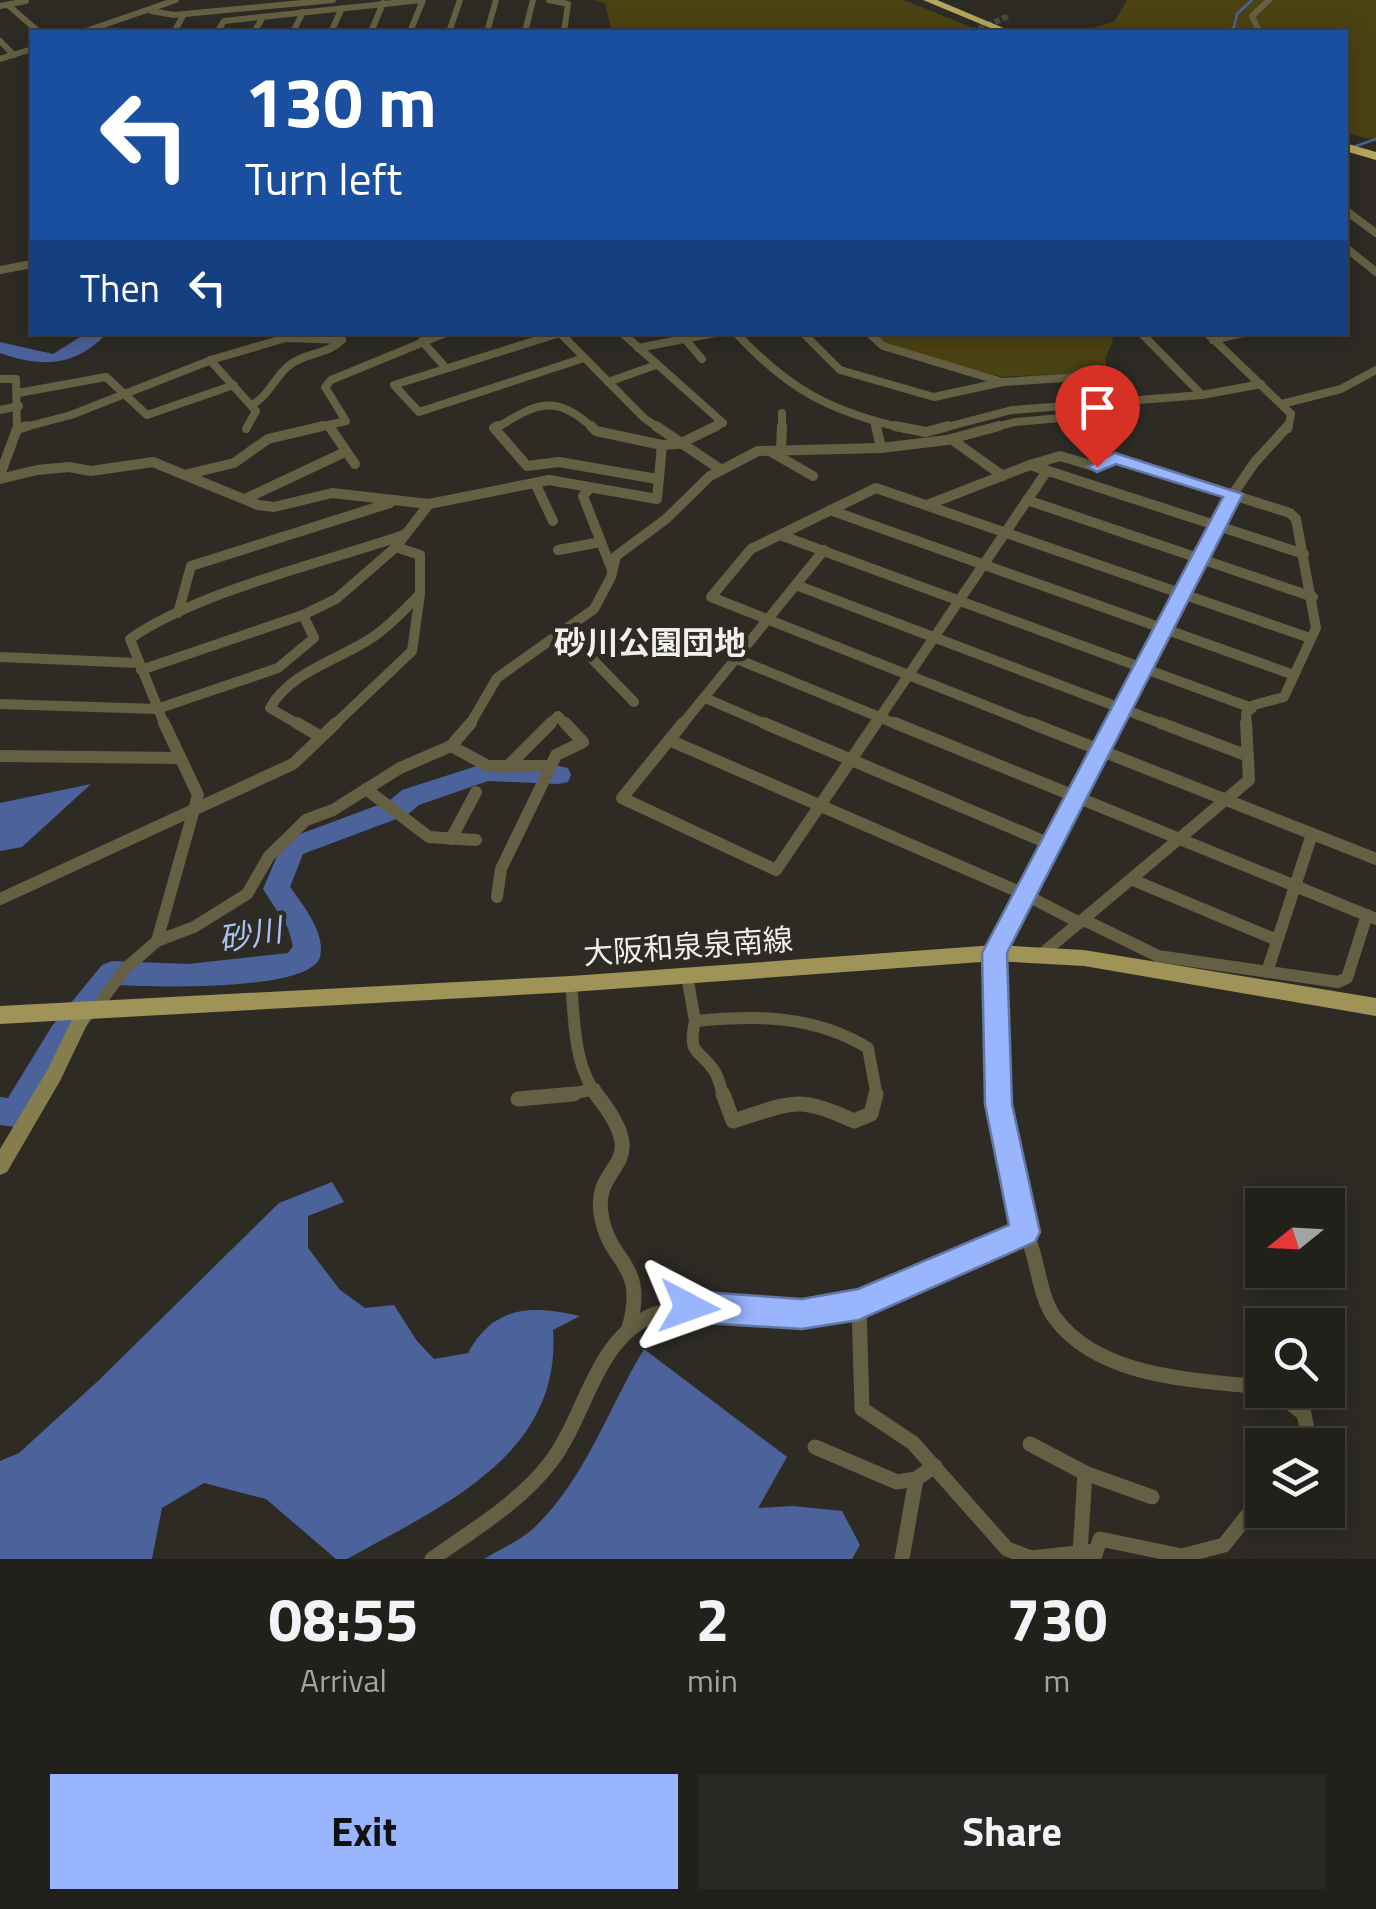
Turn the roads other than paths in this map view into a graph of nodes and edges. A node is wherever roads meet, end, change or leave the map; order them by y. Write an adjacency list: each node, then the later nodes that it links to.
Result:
1 (176, 0): 15 (street)
2 (333, 0): 17 (street)
3 (422, 0): 12 (street); 27 (street)
4 (460, 0): 28 (street)
5 (496, 0): 29 (street)
6 (533, 0): 30 (street)
7 (549, 0): 31 (street)
8 (915, 0): 32 (highway)
9 (928, 0): 33 (highway)
10 (1270, 0): 34 (street)
11 (26, 1): 13 (street)
12 (383, 3): 14 (street); 26 (street)
13 (4, 6): 19 (street)
14 (342, 8): 16 (street); 25 (street)
15 (151, 11): 17 (street); 20 (street)
16 (303, 12): 18 (street); 24 (street)
17 (184, 14): 21 (street)
18 (263, 17): 22 (street); 23 (street)
19 (36, 30)
20 (89, 30)
21 (175, 30)
22 (218, 30)
23 (255, 30)
24 (293, 30)
25 (331, 30)
26 (371, 30)
27 (411, 30)
28 (450, 30)
29 (488, 30)
30 (526, 30)
31 (564, 30)
32 (989, 30)
33 (1003, 30)
34 (1257, 30)
35 (0, 41): 37 (street)
36 (30, 50): 37 (street)
37 (14, 54): 38 (street)
38 (0, 59)
39 (1348, 138): 40 (highway)
40 (1376, 146)
41 (1348, 148): 42 (highway)
42 (1376, 156)
43 (1348, 212): 44 (street)
44 (1376, 233)
45 (1348, 251): 48 (street)
46 (30, 264): 47 (street)
47 (0, 270)
48 (1376, 272)
49 (439, 335): 60 (street)
50 (552, 335): 66 (street)
51 (561, 335): 62 (street)
52 (624, 335): 61 (street)
53 (705, 335): 59 (street)
54 (738, 335): 83 (street)
55 (805, 335): 70 (street)
56 (871, 335): 70 (street)
57 (1143, 335): 75 (street)
58 (1209, 336): 71 (street)
59 (685, 339): 61 (street); 64 (street)
60 (422, 341): 66 (street); 84 (street)
61 (638, 348): 65 (street)
62 (584, 358): 66 (street); 69 (street)
63 (210, 360): 72 (street); 74 (street); 77 (street)
64 (702, 360)
65 (656, 365): 69 (street); 88 (street)
66 (445, 367)
67 (1376, 370): 78 (street)
68 (0, 379): 73 (street)
69 (608, 382): 88 (street)
70 (1002, 382): 76 (street)
71 (1261, 384): 75 (street); 78 (street)
72 (234, 385): 74 (street); 77 (street)
73 (18, 392): 74 (street); 79 (street)
74 (125, 394): 86 (street)
75 (1202, 396): 76 (street)
76 (1124, 402): 83 (street)
77 (252, 404): 85 (street)
78 (1282, 404): 104 (street)
79 (19, 406): 80 (street); 86 (street)
80 (0, 410)
81 (782, 413): 91 (street)
82 (1116, 413): 87 (street)
83 (875, 422): 90 (street)
84 (328, 425): 92 (street); 97 (street)
85 (246, 428)
86 (17, 429): 100 (street)
87 (951, 439): 90 (street); 99 (street)
88 (679, 444): 89 (street); 95 (street)
89 (662, 445): 101 (street); 101 (street)
90 (881, 448): 91 (street)
91 (775, 450): 95 (street); 98 (street)
92 (345, 452): 93 (street); 105 (street)
93 (355, 464)
94 (1030, 466): 96 (street); 99 (street); 104 (street)
95 (720, 469): 113 (street)
96 (1047, 472): 107 (street); 114 (street)
97 (188, 474): 100 (street); 105 (street)
98 (813, 476)
99 (1003, 476): 110 (street)
100 (0, 477)
101 (657, 479): 106 (street)
102 (535, 482): 103 (street); 109 (street); 112 (street)
103 (590, 488): 106 (street); 118 (street)
104 (1234, 494): 114 (street); 122 (street)
105 (245, 499): 108 (street)
106 (657, 499): 113 (street)
107 (1027, 500): 115 (street); 123 (street)
108 (394, 502): 109 (street); 131 (street)
109 (429, 504): 116 (street)
110 (927, 505): 111 (street); 115 (street)
111 (830, 510): 117 (street); 124 (street)
112 (552, 521)
113 (658, 525): 125 (street)
114 (1217, 526): 122 (street); 123 (street)
115 (1006, 534): 124 (street); 128 (street)
116 (404, 535): 119 (street); 131 (street)
117 (780, 535): 121 (street); 133 (street)
118 (601, 542): 120 (street); 125 (street)
119 (396, 547): 127 (street); 132 (street)
120 (558, 550)
121 (824, 550): 126 (street); 130 (street)
122 (1304, 554): 129 (street)
123 (1200, 558): 128 (street); 129 (street)
124 (983, 566): 130 (street); 134 (street)
125 (612, 570): 135 (street)
126 (796, 585): 133 (street); 136 (street)
127 (420, 594): 151 (street); 151 (street)
128 (1181, 594): 134 (street); 137 (street)
129 (1313, 598): 137 (street)
130 (960, 600): 136 (street); 141 (street)
131 (178, 614): 140 (street)
132 (302, 614): 140 (street); 149 (street)
133 (768, 620): 139 (street); 142 (street)
134 (1162, 630): 141 (street); 143 (street)
135 (566, 632): 145 (street); 153 (street)
136 (934, 638): 142 (street); 148 (street)
137 (1310, 638): 143 (street)
138 (0, 657): 140 (street)
139 (737, 659): 144 (street); 150 (street)
140 (139, 666): 149 (street)
141 (1142, 668): 147 (street); 148 (street)
142 (907, 676): 150 (street); 154 (street)
143 (1294, 676): 147 (street)
144 (704, 698): 152 (street); 158 (street)
145 (634, 702)
146 (0, 704): 149 (street)
147 (1252, 708): 156 (street)
148 (1120, 709): 154 (street); 156 (street)
149 (157, 710): 157 (street)
150 (880, 717): 158 (street); 163 (street)
151 (321, 737): 166 (street)
152 (670, 740): 165 (street); 165 (street)
153 (452, 746): 160 (street); 161 (street)
154 (1098, 749): 163 (street); 164 (street)
155 (0, 756): 157 (street)
156 (1248, 756): 164 (street)
157 (180, 758): 166 (street)
158 (853, 760): 165 (street); 171 (street)
159 (551, 766): 160 (street); 160 (street); 176 (street)
160 (508, 767)
161 (366, 790): 168 (street); 181 (street)
162 (476, 792): 168 (street)
163 (1074, 798): 170 (street); 171 (street)
164 (1227, 801): 167 (street); 170 (street)
165 (820, 805): 175 (street)
166 (195, 810): 177 (street); 181 (street)
167 (1312, 834): 172 (street); 174 (street)
168 (451, 839): 169 (street)
169 (476, 840)
170 (1182, 840): 173 (street); 174 (street)
171 (1050, 844): 175 (street)
172 (1376, 859)
173 (1133, 880): 179 (street); 180 (street)
174 (1294, 885): 178 (street); 180 (street)
175 (1024, 894): 179 (street); 182 (street)
176 (497, 897)
177 (0, 899)
178 (1371, 917): 184 (street)
179 (1082, 922): 183 (street); 184 (street)
180 (1277, 940): 184 (street)
181 (157, 941): 188 (street)
182 (995, 953): 183 (main road, 大阪和泉泉南線); 185 (main road, 大阪和泉泉南線); 194 (street)
183 (1043, 953): 187 (main road, 大阪和泉泉南線)
184 (1267, 972)
185 (687, 976): 186 (main road, 大阪和泉泉南線); 190 (street)
186 (572, 984): 188 (main road, 大阪和泉泉南線); 191 (street)
187 (1376, 1007)
188 (90, 1009): 189 (main road, 大阪和泉泉南線); 193 (street)
189 (0, 1015)
190 (695, 1021): 190 (street)
191 (595, 1090): 192 (street); 196 (street)
192 (518, 1099)
193 (0, 1166)
194 (1025, 1232): 195 (street); 197 (street)
195 (859, 1304): 196 (street); 200 (street)
196 (630, 1328): 206 (street)
197 (1245, 1386)
198 (1030, 1444): 201 (street)
199 (815, 1447): 202 (street)
200 (935, 1466): 202 (street); 205 (street)
201 (1085, 1473): 203 (street); 205 (street)
202 (916, 1479): 207 (street)
203 (1152, 1497)
204 (1245, 1518): 205 (street)
205 (1090, 1555)
206 (432, 1559)
207 (902, 1559)

